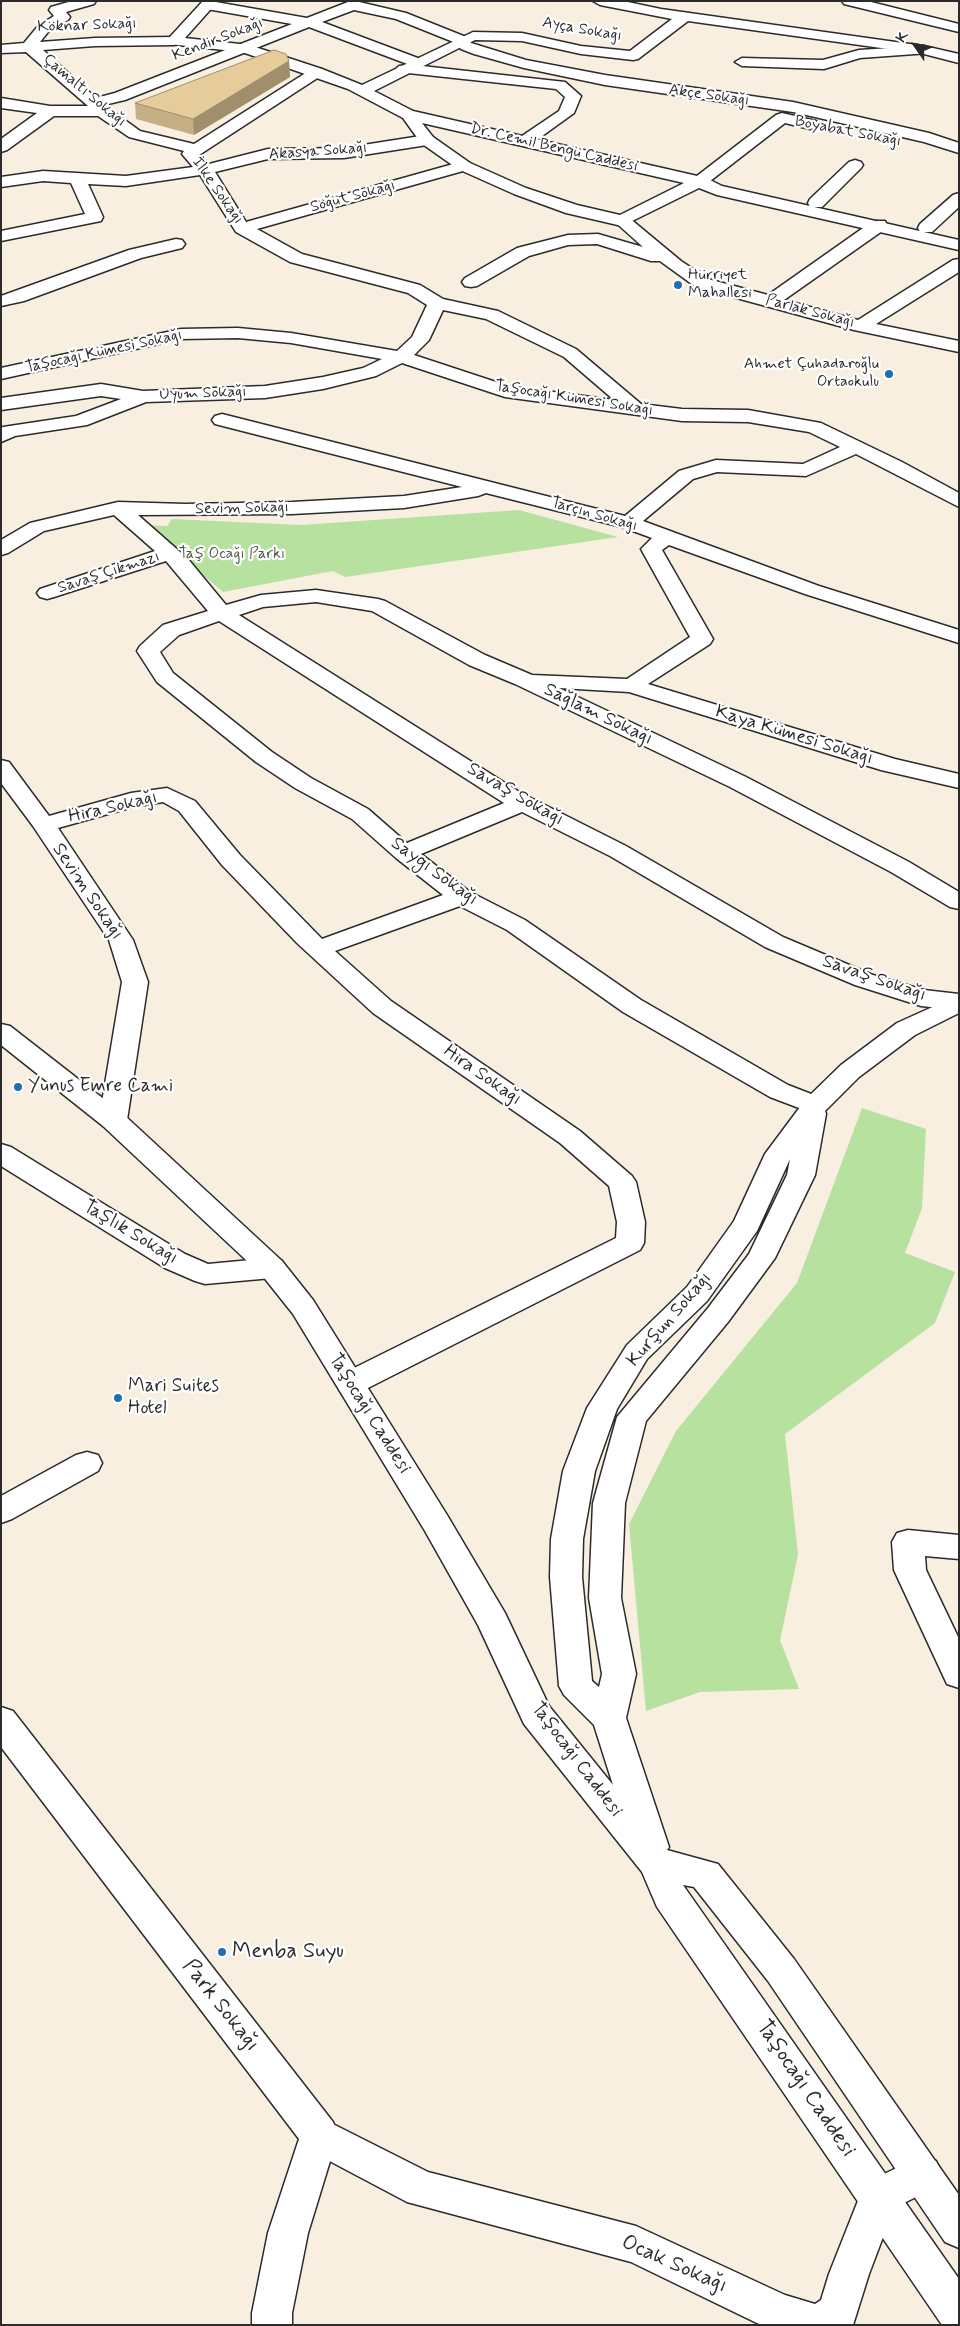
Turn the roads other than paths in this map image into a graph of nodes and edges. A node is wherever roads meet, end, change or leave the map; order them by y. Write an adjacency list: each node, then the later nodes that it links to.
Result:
1 (89, 1): 11 (street)
2 (600, 1): 6 (street)
3 (849, 1): 8 (street)
4 (209, 3): 7 (street); 10 (street)
5 (353, 5): 7 (street, Kendir Sokağı); 9 (street, Akçe Sokağı)
6 (685, 16): 9 (street, Ayça Sokağı); 14 (street)
7 (311, 23): 12 (street, Kendir Sokağı); 16 (street)
8 (959, 28)
9 (461, 40): 16 (street); 29 (street, Akçe Sokağı)
10 (174, 41): 11 (street, Köknar Sokağı); 12 (street, Köknar Sokağı)
11 (30, 46): 13 (street, Köknar Sokağı); 22 (street, Çamaltı Sokağı)
12 (244, 48): 19 (street); 22 (street, Kendir Sokağı)
13 (1, 49)
14 (924, 50): 15 (street); 17 (street)
15 (959, 59)
16 (418, 62): 18 (street)
17 (742, 62)
18 (404, 69): 20 (street); 27 (street)
19 (317, 72): 20 (street); 30 (street, İlke Sokağı)
20 (362, 91): 24 (street)
21 (1, 103): 23 (street, Kendir Sokağı)
22 (98, 107): 23 (street, Kendir Sokağı); 30 (street, Çamaltı Sokağı)
23 (50, 112): 28 (street)
24 (408, 115): 25 (street, Dr. Cemil Bengü Caddesi); 26 (street)
25 (461, 127): 26 (street, Akasya Sokağı); 27 (street, Dr. Cemil Bengü Caddesi)
26 (427, 140): 33 (street); 34 (street, Akasya Sokağı)
27 (525, 141): 37 (street, Dr. Cemil Bengü Caddesi)
28 (1, 147)
29 (959, 148)
30 (197, 149): 34 (street, İlke Sokağı)
31 (959, 155): 37 (street, Boyabat Sokağı)
32 (854, 165): 39 (street)
33 (464, 166): 40 (street); 43 (street, Söğüt Sokağı)
34 (205, 170): 35 (street, Akasya Sokağı); 43 (street, İlke Sokağı)
35 (77, 178): 36 (street, Akasya Sokağı); 42 (street)
36 (1, 182)
37 (699, 182): 39 (street, Dr. Cemil Bengü Caddesi); 40 (street); 41 (street, Dr. Cemil Bengü Caddesi)
38 (959, 198): 44 (street)
39 (816, 203): 44 (street, Dr. Cemil Bengü Caddesi)
40 (622, 221): 48 (street, Parlak Sokağı)
41 (879, 225): 47 (street, Dr. Cemil Bengü Caddesi); 52 (street)
42 (5, 228)
43 (242, 228): 53 (street, İlke Sokağı)
44 (926, 228): 45 (street, Dr. Cemil Bengü Caddesi)
45 (959, 237)
46 (176, 244): 51 (street)
47 (959, 245)
48 (671, 261): 50 (street); 52 (street, Parlak Sokağı)
49 (959, 264): 54 (street)
50 (471, 282)
51 (1, 301)
52 (770, 302): 54 (street, Parlak Sokağı)
53 (437, 304): 56 (street, Uyum Sokağı); 61 (street)
54 (860, 326): 55 (street, Parlak Sokağı)
55 (959, 348)
56 (401, 357): 57 (street, Taşocağı Kümesi Sokağı); 58 (street, Uyum Sokağı); 61 (street, Taşocağı Kümesi Sokağı)
57 (1, 374)
58 (286, 389): 59 (street, Uyum Sokağı); 64 (street, Tarçın Sokağı)
59 (143, 397): 60 (street, Uyum Sokağı); 62 (street)
60 (1, 404)
61 (636, 409): 63 (street, Taşocağı Kümesi Sokağı)
62 (1, 436)
63 (856, 447): 65 (street, Taşocağı Kümesi Sokağı); 67 (street)
64 (489, 488): 66 (street, Sevim Sokağı); 67 (street, Tarçın Sokağı)
65 (959, 501)
66 (118, 508): 69 (street, Sevim Sokağı); 70 (street, Savaş Sokağı)
67 (629, 523): 68 (street, Tarçın Sokağı)
68 (666, 537): 73 (street, Tarçın Sokağı); 75 (street)
69 (1, 549)
70 (170, 553): 71 (street, Savaş Çıkmazı); 72 (street, Savaş Sokağı)
71 (48, 593)
72 (221, 613): 74 (street, Sağlam Sokağı); 78 (street, Savaş Sokağı); 80 (street, Saygı Sokağı)
73 (959, 637)
74 (523, 679): 75 (street, Kaya Kümesi Sokağı); 82 (street, Sağlam Sokağı)
75 (631, 686): 77 (street, Kaya Kümesi Sokağı)
76 (4, 774): 79 (street, Sevim Sokağı)
77 (959, 781)
78 (523, 803): 80 (street); 84 (street, Savaş Sokağı)
79 (44, 825): 83 (street, Hira Sokağı); 87 (street, Sevim Sokağı)
80 (404, 852): 81 (street, Saygı Sokağı)
81 (461, 897): 83 (street); 86 (street, Saygı Sokağı)
82 (959, 902)
83 (318, 949): 90 (street, Hira Sokağı)
84 (959, 1003): 86 (street, Kurşun Sokağı)
85 (1, 1032): 87 (street, Taşocağı Caddesi)
86 (815, 1105): 95 (street, Kurşun Sokağı); 95 (street, Kurşun Sokağı)
87 (113, 1120): 89 (street, Taşocağı Caddesi)
88 (1, 1153): 89 (street, Taşlık Sokağı)
89 (272, 1268): 90 (street, Taşocağı Caddesi)
90 (351, 1383): 97 (street, Taşocağı Caddesi)
91 (87, 1463): 92 (street)
92 (1, 1511)
93 (959, 1547): 94 (street)
94 (959, 1675)
95 (609, 1718): 97 (street, Kurşun Sokağı)
96 (1, 1721): 98 (street, Park Sokağı)
97 (656, 1863): 99 (street); 100 (street, Taşocağı Caddesi)
98 (319, 2135): 100 (street, Ocak Sokağı); 103 (street)
99 (922, 2174): 100 (street); 101 (street)
100 (879, 2196): 102 (street, Taşocağı Caddesi)
101 (959, 2229)
102 (959, 2314)
103 (272, 2325)

